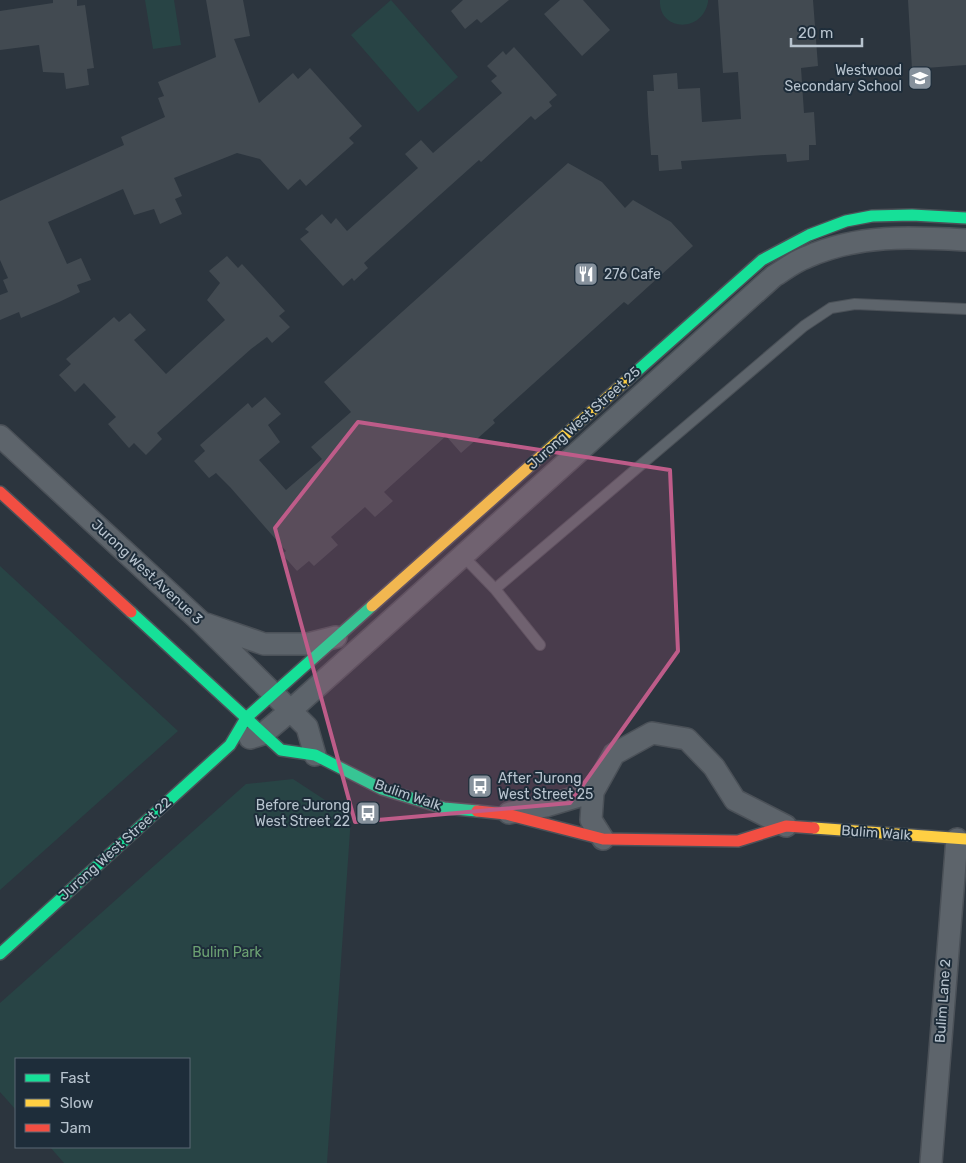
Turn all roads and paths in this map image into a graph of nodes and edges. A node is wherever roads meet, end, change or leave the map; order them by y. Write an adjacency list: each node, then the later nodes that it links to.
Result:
1 (966, 218): 6 (street, Jurong West Street 25)
2 (966, 240): 6 (street, Jurong West Street 25)
3 (966, 309): 7 (lane)
4 (0, 436): 8 (street, Jurong West Avenue 3)
5 (0, 492): 13 (street)
6 (455, 547): 7 (lane); 9 (street, Jurong West Street 25); 12 (street, Jurong West Street 25)
7 (494, 589): 10 (lane)
8 (201, 622): 9 (street); 11 (street, Jurong West Avenue 3)
9 (340, 636): 11 (street, Jurong West Street 25)
10 (540, 645)
11 (272, 694): 12 (street, Jurong West Avenue 3); 13 (street, Jurong West Street 25)
12 (290, 710): 14 (street, Jurong West Street 25); 16 (street)
13 (246, 718): 14 (street); 15 (street, Jurong West Street 22)
14 (263, 734): 15 (street, Jurong West Street 22); 16 (street, Bulim Walk)
15 (230, 745): 22 (street, Jurong West Street 22)
16 (315, 755): 18 (street, Bulim Walk)
17 (593, 792): 18 (street, Bulim Walk); 19 (street, Bulim Walk); 20 (street, Bulim Walk)
18 (506, 814): 20 (street, Bulim Walk)
19 (786, 826): 20 (street, Bulim Walk); 21 (street, Bulim Walk)
20 (603, 839)
21 (962, 839): 23 (street, Bulim Lane 2)
22 (0, 954)
23 (931, 1163)

